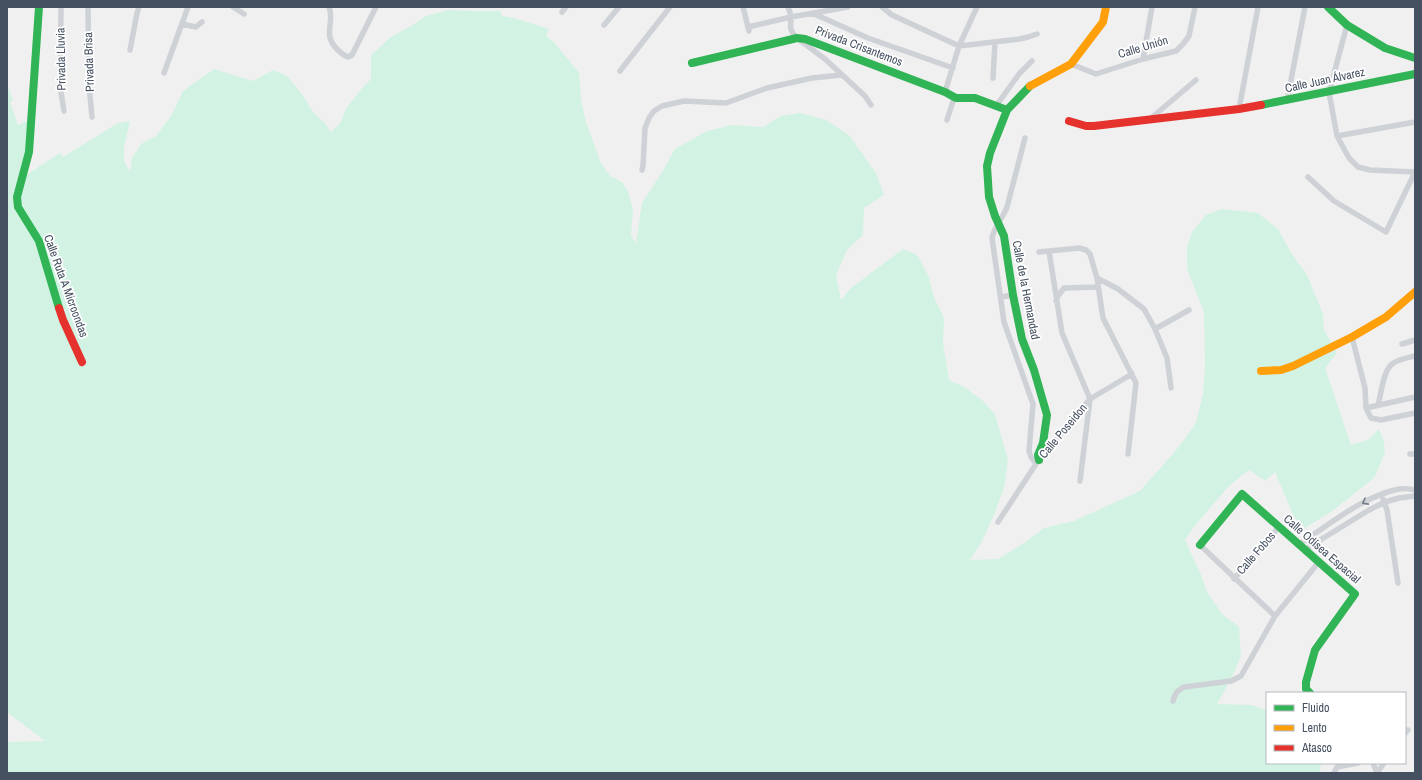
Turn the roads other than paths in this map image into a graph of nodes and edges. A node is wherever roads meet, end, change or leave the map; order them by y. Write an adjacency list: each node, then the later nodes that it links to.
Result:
1 (38, 7): 81 (street, Calle Ruta A Microondas)
2 (61, 7): 55 (street, Privada Lluvia)
3 (88, 7): 56 (street, Privada Brisa)
4 (140, 7): 34 (street)
5 (188, 7): 27 (street)
6 (233, 7): 24 (street)
7 (329, 7): 8 (street)
8 (376, 7)
9 (619, 7): 28 (street)
10 (670, 7): 41 (street)
11 (743, 7): 25 (street)
12 (788, 7): 25 (street)
13 (848, 7): 22 (street)
14 (882, 7): 33 (street)
15 (977, 7): 33 (street)
16 (1106, 7): 39 (street)
17 (1152, 7): 36 (street)
18 (1195, 7): 36 (street, Calle Unión)
19 (1258, 7): 53 (street)
20 (1306, 7): 50 (street)
21 (1328, 7): 29 (street)
22 (833, 8): 23 (street)
23 (812, 13): 25 (street); 40 (street)
24 (244, 14)
25 (791, 17): 31 (street)
26 (202, 22): 27 (street)
27 (182, 24): 42 (street)
28 (604, 25)
29 (1347, 25): 35 (street); 48 (street)
30 (1037, 34): 32 (street)
31 (797, 38): 38 (street, Privada Crisantemos); 44 (street); 47 (street, Privada Crisantemos)
32 (995, 42): 33 (street); 45 (street)
33 (959, 46): 40 (street)
34 (130, 50)
35 (1415, 58)
36 (1143, 59): 39 (street, Calle Unión)
37 (1032, 61): 52 (street)
38 (692, 63)
39 (1071, 64): 54 (street)
40 (953, 68): 47 (street)
41 (620, 71)
42 (164, 73)
43 (1415, 74): 48 (street, Calle Juan Álvarez)
44 (842, 75): 51 (street); 63 (street)
45 (993, 78)
46 (1196, 80): 57 (street)
47 (945, 92): 49 (street)
48 (1329, 92): 50 (street, Calle Juan Álvarez); 61 (street)
49 (954, 98): 52 (street); 58 (street)
50 (1288, 100): 53 (street, Calle Juan Álvarez)
51 (871, 105)
52 (996, 106): 54 (street)
53 (1239, 109): 57 (street, Calle Juan Álvarez)
54 (1007, 110): 66 (street, Calle de la Hermandad)
55 (64, 111)
56 (92, 117)
57 (1150, 119): 59 (street, Calle Juan Álvarez)
58 (947, 120)
59 (1069, 121)
60 (1415, 122): 61 (street)
61 (1337, 136): 64 (street)
62 (1025, 138): 66 (street)
63 (642, 170)
64 (1415, 172): 65 (street)
65 (1308, 177)
66 (997, 220): 72 (street, Calle de la Hermandad); 73 (street)
67 (1049, 251): 68 (street); 69 (street); 74 (street)
68 (1039, 252)
69 (1097, 278): 70 (street); 76 (street)
70 (1098, 287): 74 (street); 83 (street)
71 (1415, 292): 77 (street)
72 (1013, 295): 73 (street); 91 (street, Calle de la Hermandad)
73 (1001, 297): 91 (street)
74 (1056, 301): 86 (street)
75 (1189, 310): 76 (street)
76 (1155, 329): 84 (street)
77 (1352, 337): 82 (street); 88 (street)
78 (1415, 340): 79 (street)
79 (1402, 344)
80 (1415, 356): 87 (street)
81 (82, 362)
82 (1261, 371)
83 (1132, 374): 86 (street, Calle Poseidon); 90 (street)
84 (1171, 388)
85 (1415, 397): 87 (street)
86 (1090, 399): 91 (street, Calle Poseidon); 92 (street)
87 (1378, 405): 88 (street)
88 (1366, 408): 89 (street)
89 (1415, 413)
90 (1128, 454)
91 (1037, 462): 97 (street, Calle Poseidon)
92 (1080, 481)
93 (1415, 490): 94 (street)
94 (1379, 495): 96 (street); 100 (street, one-way to 100)
95 (1415, 496): 96 (street)
96 (1385, 502): 100 (street); 103 (street)
97 (998, 522)
98 (1278, 527): 99 (street, Calle Odísea Espacial); 100 (street, Calle Odísea Espacial); 102 (street, Calle Fobos)
99 (1200, 545): 102 (street)
100 (1301, 548): 101 (street, Calle Odísea Espacial)
101 (1318, 563): 104 (street); 105 (street, Calle Odísea Espacial)
102 (1234, 579): 104 (street)
103 (1398, 583)
104 (1275, 616): 106 (street)
105 (1309, 692)
106 (1173, 701)
107 (1353, 764): 109 (street)
108 (1383, 764): 110 (street)
109 (1334, 773)
110 (1377, 773)

